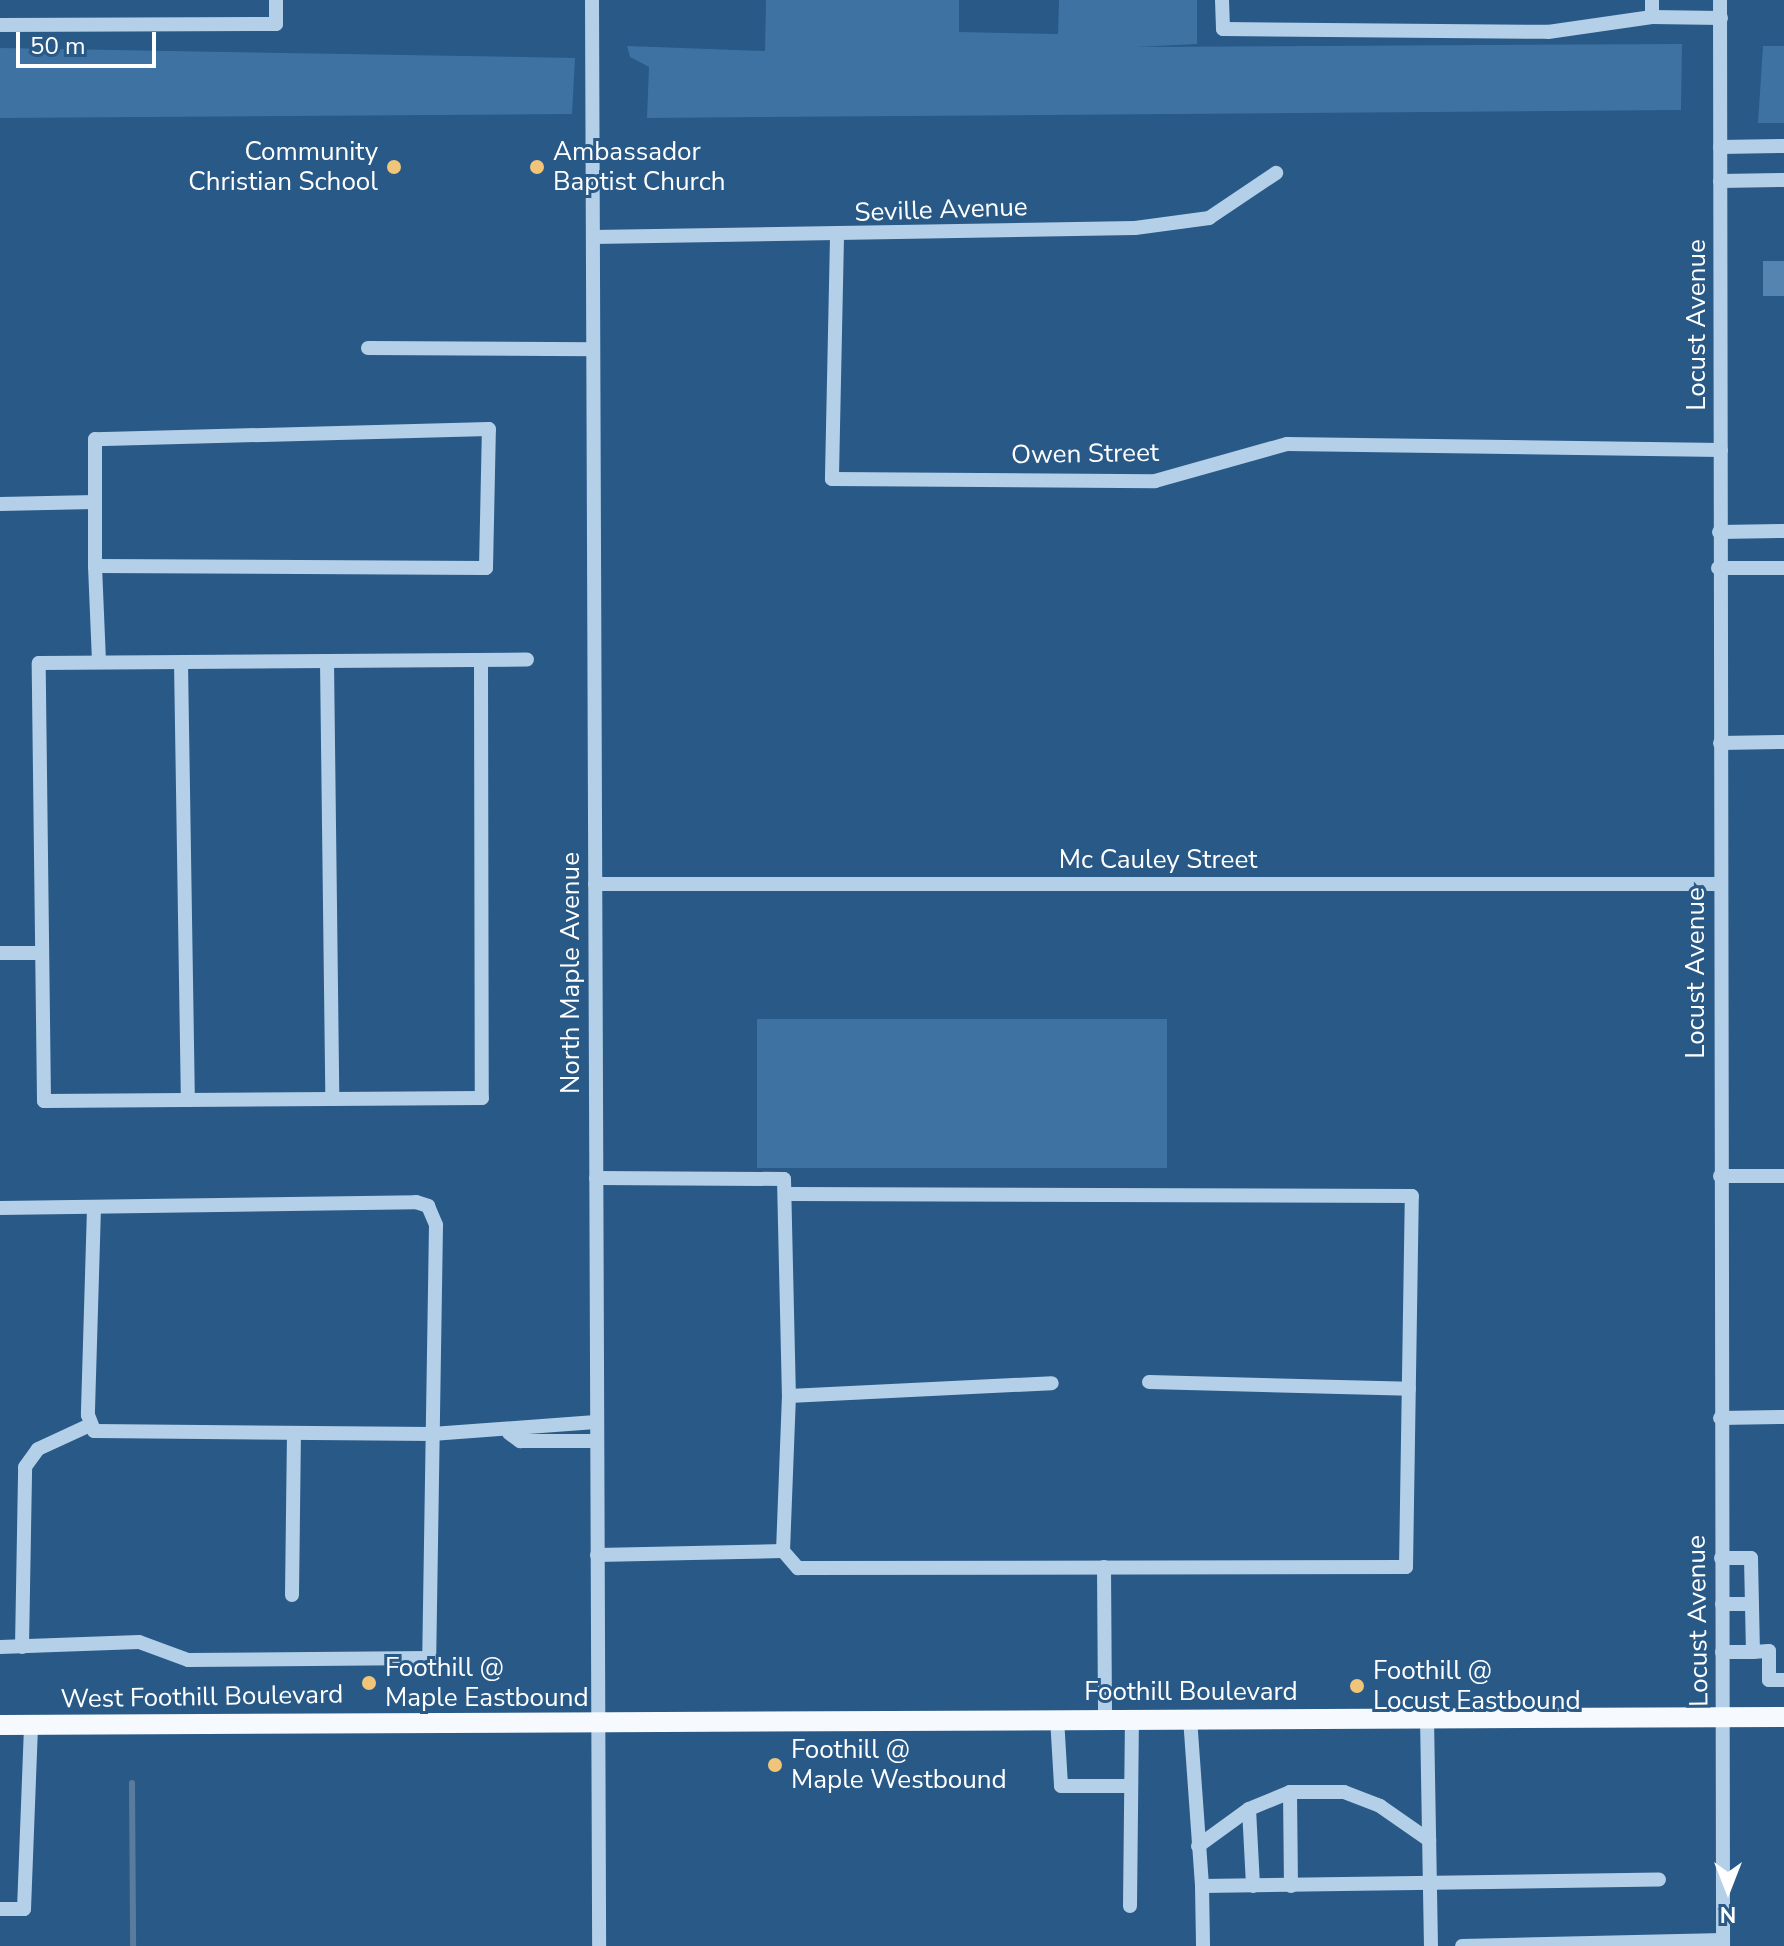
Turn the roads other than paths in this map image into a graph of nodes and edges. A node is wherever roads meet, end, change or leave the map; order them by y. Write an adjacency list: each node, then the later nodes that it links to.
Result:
1 (276, 0): 8 (street)
2 (592, 0): 14 (street, North Maple Avenue)
3 (1222, 0): 6 (street)
4 (1652, 0): 6 (street)
5 (1720, 0): 7 (street, Locust Avenue)
6 (1652, 17): 7 (street)
7 (1721, 18): 10 (street, Locust Avenue)
8 (0, 25)
9 (1784, 146): 10 (street)
10 (1720, 147): 13 (street, Locust Avenue)
11 (1276, 173): 15 (street, Seville Avenue)
12 (1784, 180): 13 (street)
13 (1720, 181): 18 (street, Locust Avenue)
14 (593, 237): 15 (street, Seville Avenue); 17 (street, North Maple Avenue)
15 (837, 237): 18 (street, Owen Street)
16 (368, 348): 17 (street)
17 (593, 349): 33 (street, North Maple Avenue)
18 (1721, 450): 22 (street, Locust Avenue)
19 (95, 502): 20 (street); 23 (street); 23 (street)
20 (0, 504)
21 (1784, 531): 22 (street)
22 (1719, 532): 24 (street, Locust Avenue)
23 (95, 566): 29 (street)
24 (1718, 568): 25 (street); 32 (street, Locust Avenue)
25 (1784, 568)
26 (527, 660): 28 (street)
27 (327, 661): 28 (street); 30 (street); 37 (street)
28 (481, 661): 37 (street)
29 (99, 662): 30 (street); 36 (street)
30 (181, 662): 38 (street)
31 (1784, 742): 32 (street)
32 (1720, 743): 34 (street, Locust Avenue)
33 (595, 884): 34 (street, Mc Cauley Street); 41 (street, North Maple Avenue)
34 (1721, 884): 39 (street, Locust Avenue)
35 (0, 953): 36 (street)
36 (42, 953): 38 (street)
37 (332, 1099): 38 (street)
38 (188, 1100)
39 (1720, 1176): 40 (street); 50 (street, Locust Avenue)
40 (1784, 1176)
41 (596, 1178): 42 (street); 52 (street, North Maple Avenue)
42 (788, 1194): 47 (street); 48 (street)
43 (0, 1208): 44 (street)
44 (94, 1208): 53 (street); 55 (street)
45 (1149, 1382): 47 (street)
46 (1052, 1383): 48 (street)
47 (1409, 1389): 62 (street)
48 (789, 1396): 59 (street)
49 (1784, 1417): 50 (street)
50 (1720, 1418): 61 (street, Locust Avenue)
51 (551, 1422): 52 (street); 54 (street); 57 (street)
52 (596, 1422): 58 (street, North Maple Avenue)
53 (90, 1425): 56 (street); 67 (street)
54 (509, 1433): 55 (street); 57 (street)
55 (432, 1434): 56 (street); 67 (street)
56 (294, 1435): 63 (street)
57 (551, 1441): 58 (street)
58 (597, 1441): 60 (street, North Maple Avenue)
59 (783, 1551): 60 (street); 62 (street)
60 (597, 1555): 79 (street, North Maple Avenue)
61 (1721, 1558): 64 (street, Locust Avenue); 65 (street)
62 (1104, 1567): 75 (street)
63 (292, 1595)
64 (1722, 1604): 65 (street); 68 (street, Locust Avenue)
65 (1752, 1604): 69 (street)
66 (0, 1647): 67 (street)
67 (22, 1647)
68 (1722, 1652): 69 (street); 72 (street, Locust Avenue)
69 (1753, 1652): 70 (street)
70 (1784, 1680)
71 (1784, 1702): 73 (street)
72 (1723, 1717): 73 (main road, Foothill Boulevard); 78 (main road, Foothill Boulevard); 94 (street, Locust Avenue)
73 (1784, 1717)
74 (1057, 1718): 75 (main road, Foothill Boulevard); 79 (main road, Foothill Boulevard); 82 (street)
75 (1105, 1718): 76 (main road, Foothill Boulevard)
76 (1132, 1718): 77 (main road, Foothill Boulevard); 82 (street)
77 (1190, 1718): 78 (main road, Foothill Boulevard); 86 (street)
78 (1427, 1718): 85 (street)
79 (597, 1719): 81 (main road, West Foothill Boulevard); 95 (street, North Maple Avenue)
80 (0, 1725): 81 (main road, West Foothill Boulevard)
81 (31, 1725): 93 (street)
82 (1127, 1786): 92 (street)
83 (1290, 1792): 84 (street); 85 (street); 91 (street)
84 (1249, 1809): 86 (street); 90 (street)
85 (1429, 1840): 88 (street)
86 (1198, 1846): 89 (street)
87 (1659, 1880): 88 (street)
88 (1430, 1883): 91 (street); 97 (street)
89 (1202, 1886): 90 (street); 96 (street)
90 (1253, 1886): 91 (street)
91 (1291, 1886)
92 (1130, 1906)
93 (0, 1909)
94 (1723, 1943): 98 (street)
95 (599, 1946)
96 (1203, 1946)
97 (1431, 1946)
98 (1462, 1946)

